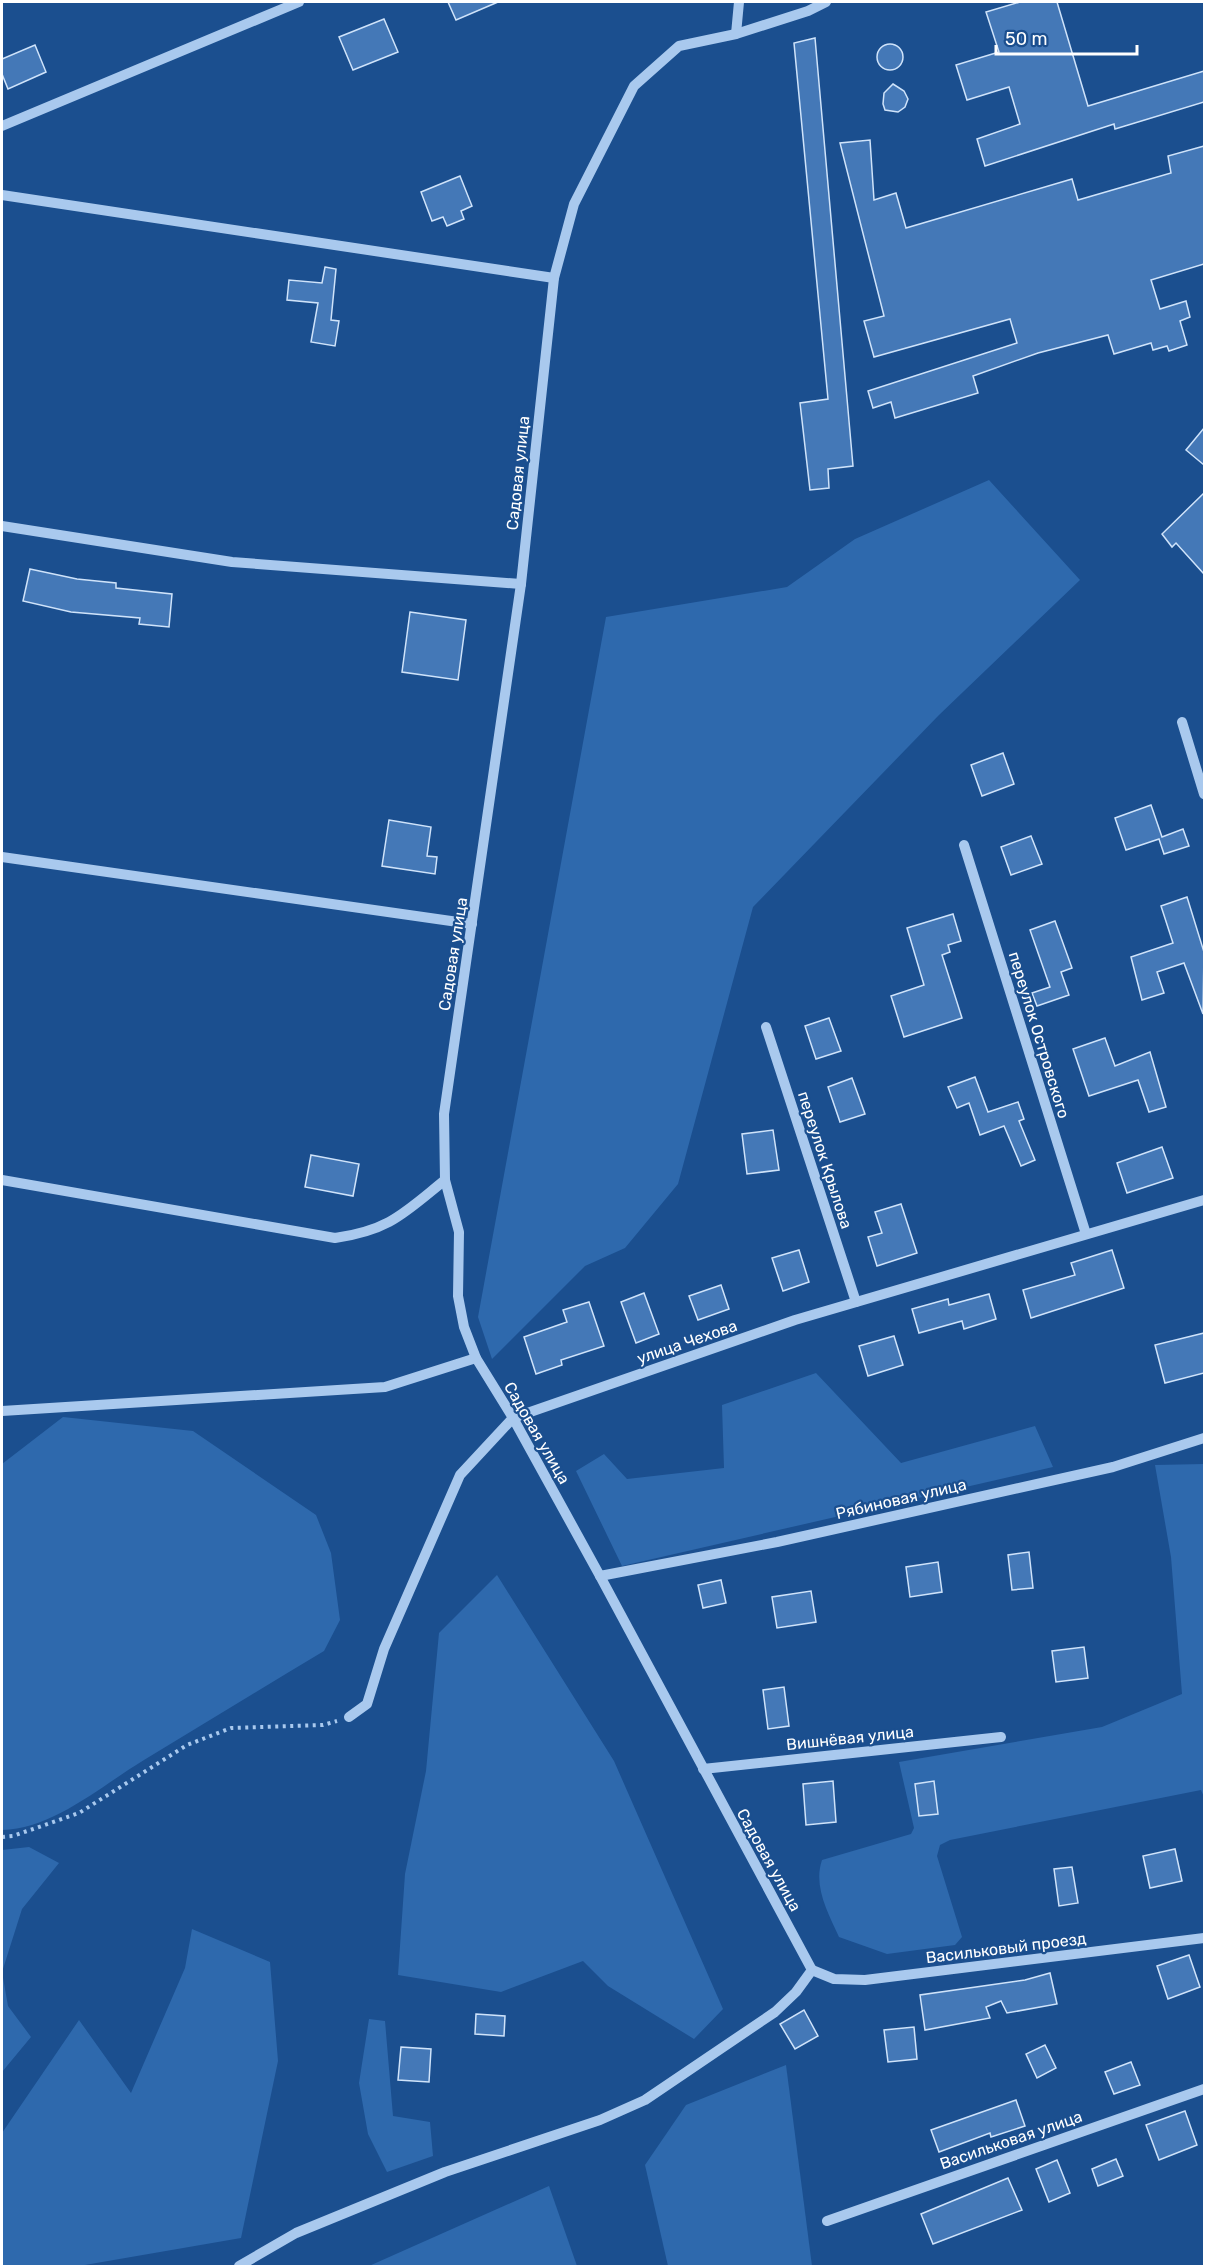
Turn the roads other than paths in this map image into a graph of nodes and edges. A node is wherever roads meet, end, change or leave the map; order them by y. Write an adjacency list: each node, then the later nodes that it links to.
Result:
1 (299, 2): 5 (street)
2 (739, 2): 4 (street)
3 (826, 2): 4 (street, Садовая улица)
4 (736, 34): 7 (street, Садовая улица)
5 (2, 126)
6 (2, 195): 7 (street)
7 (554, 278): 9 (street, Садовая улица)
8 (2, 526): 9 (street)
9 (522, 584): 14 (street, Садовая улица)
10 (1182, 722): 11 (street)
11 (1204, 794)
12 (964, 845): 19 (street, переулок Островского)
13 (2, 857): 14 (street)
14 (472, 924): 17 (street, Садовая улица)
15 (766, 1027): 20 (street, переулок Крылова)
16 (2, 1180): 17 (street)
17 (445, 1180): 21 (street, Садовая улица)
18 (1204, 1200): 19 (street, улица Чехова)
19 (1086, 1234): 20 (street, улица Чехова)
20 (856, 1302): 23 (street, улица Чехова)
21 (476, 1358): 22 (street); 23 (street, Садовая улица)
22 (2, 1411)
23 (513, 1418): 25 (street, Садовая улица); 26 (street, улица Чехова)
24 (1204, 1438): 25 (street, Рябиновая улица)
25 (600, 1575): 28 (street, Садовая улица)
26 (350, 1717)
27 (1000, 1737): 28 (street, Вишнёвая улица)
28 (703, 1769): 30 (street, Садовая улица)
29 (1204, 1938): 30 (street, Васильковый проезд)
30 (812, 1970): 33 (street)
31 (1204, 2089): 32 (street, Васильковая улица)
32 (827, 2221)
33 (239, 2266)

